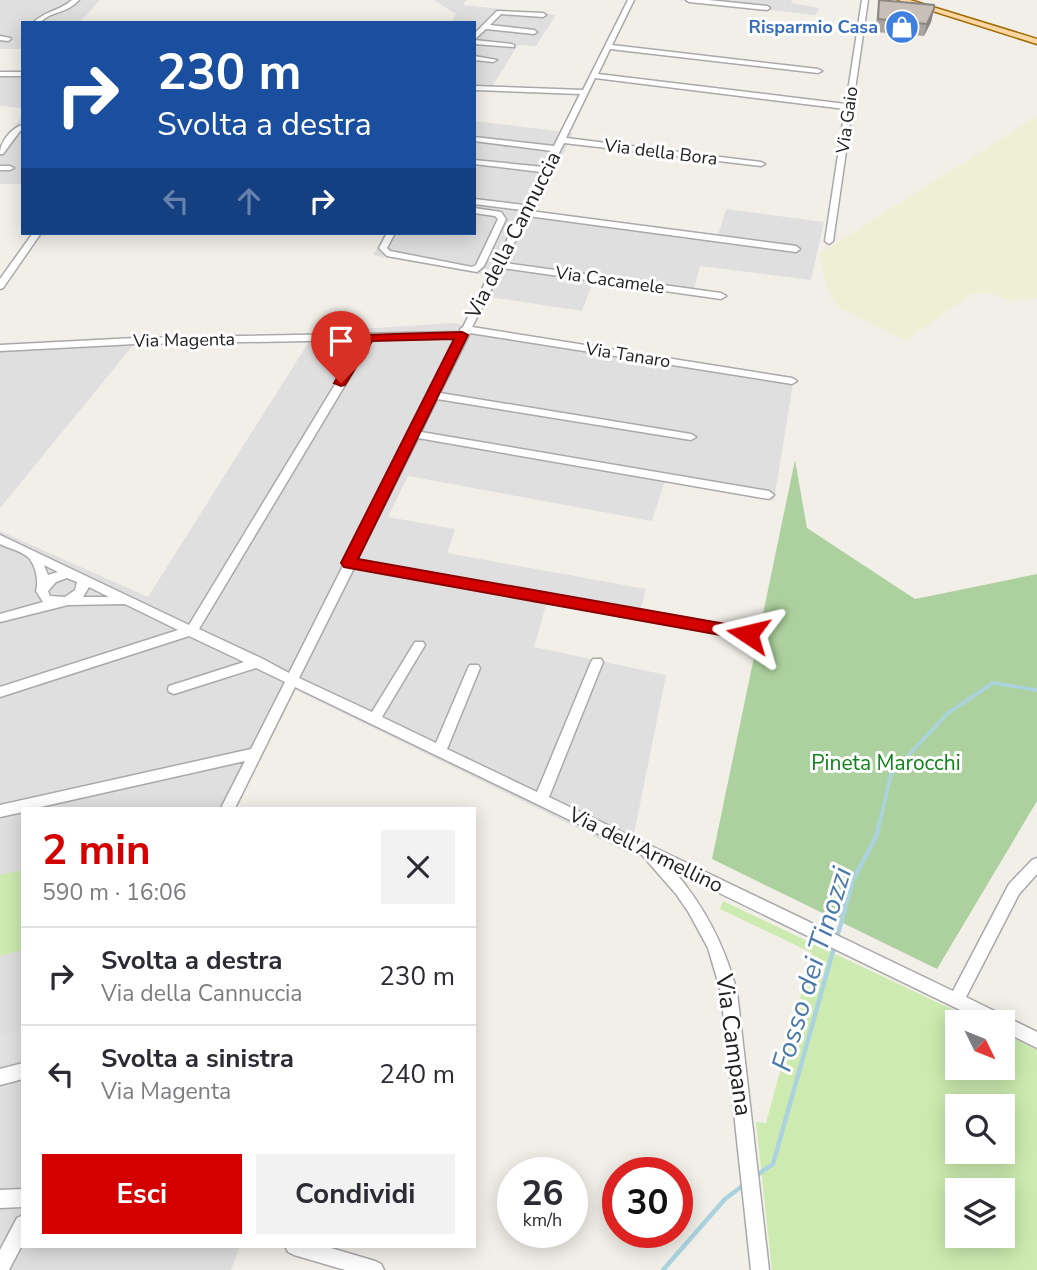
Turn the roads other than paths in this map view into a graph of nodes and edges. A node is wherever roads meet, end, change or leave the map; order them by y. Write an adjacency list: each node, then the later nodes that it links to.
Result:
1 (76, 0): 8 (street)
2 (631, 0): 15 (street, Via della Cannuccia)
3 (689, 0): 6 (street)
4 (865, 0): 24 (street, Via Gaio)
5 (902, 0): 13 (main road)
6 (767, 8)
7 (543, 15): 9 (street)
8 (38, 21)
9 (486, 27): 10 (street); 11 (street)
10 (534, 32)
11 (476, 38)
12 (476, 40): 14 (street)
13 (1037, 42)
14 (512, 46)
15 (608, 47): 18 (street); 21 (street, Via della Cannuccia)
16 (476, 58): 17 (street)
17 (493, 60)
18 (818, 71)
19 (0, 74): 20 (street)
20 (21, 74)
21 (593, 76): 23 (street, Via della Cannuccia); 24 (street)
22 (476, 88): 23 (street)
23 (585, 92): 29 (street, Via della Cannuccia)
24 (849, 107): 42 (street, Via Gaio)
25 (21, 128): 27 (street)
26 (476, 139): 30 (street)
27 (9, 140): 28 (street); 31 (street)
28 (21, 140)
29 (561, 140): 30 (street, Via della Cannuccia); 33 (street, Via della Bora)
30 (556, 149): 36 (street, Via della Cannuccia)
31 (0, 152)
32 (476, 162): 36 (street)
33 (761, 164)
34 (0, 168): 35 (street)
35 (10, 168)
36 (546, 170): 39 (street, Via della Cannuccia)
37 (476, 201): 39 (street)
38 (476, 210): 41 (street)
39 (526, 210): 43 (street); 44 (street, Via della Cannuccia)
40 (36, 235): 45 (street)
41 (390, 235)
42 (829, 241)
43 (796, 249)
44 (498, 265): 46 (street, Via Cacamele); 47 (street, Via della Cannuccia)
45 (0, 286)
46 (721, 296)
47 (463, 332): 48 (street, Via Magenta); 50 (street, Via Tanaro); 51 (street, Via della Cannuccia)
48 (368, 338): 49 (street, Via Magenta); 64 (street)
49 (0, 348)
50 (792, 380)
51 (433, 395): 52 (street, Via della Cannuccia); 53 (street)
52 (413, 435): 54 (street); 57 (street, Via della Cannuccia)
53 (691, 437)
54 (769, 495)
55 (0, 539): 56 (street, Via dell'Armellino)
56 (31, 553): 58 (street, Via dell'Armellino); 59 (street)
57 (349, 563): 65 (street); 70 (street, Via della Cannuccia)
58 (79, 577): 59 (street); 60 (street, Via dell'Armellino); 61 (street)
59 (43, 590): 61 (street); 62 (street)
60 (125, 601): 61 (street); 64 (street, Via dell'Armellino)
61 (61, 602): 62 (street)
62 (28, 611): 63 (street)
63 (0, 618)
64 (192, 630): 67 (street, Via dell'Armellino); 72 (street)
65 (748, 634)
66 (419, 645): 73 (street)
67 (259, 662): 70 (street, Via dell'Armellino); 71 (street)
68 (597, 663): 76 (street)
69 (474, 668): 74 (street)
70 (291, 678): 73 (street, Via dell'Armellino); 75 (street, Via della Cannuccia)
71 (174, 689)
72 (0, 692)
73 (375, 718): 74 (street, Via dell'Armellino)
74 (440, 750): 76 (street, Via dell'Armellino)
75 (255, 752): 77 (street, Via della Cannuccia); 78 (street)
76 (541, 799): 79 (street, Via dell'Armellino)
77 (228, 807)
78 (0, 811)
79 (640, 846): 81 (street, Via dell'Armellino); 87 (street, Via Campana)
80 (1037, 864): 81 (street)
81 (957, 1000): 82 (street, Via dell'Armellino)
82 (977, 1010)
83 (1015, 1029): 84 (street, Via dell'Armellino)
84 (1037, 1040)
85 (21, 1072): 86 (street)
86 (0, 1077)
87 (749, 1159): 89 (street, Via Campana)
88 (21, 1198): 90 (street)
89 (753, 1198): 95 (street, Via Campana)
90 (0, 1199)
91 (21, 1228): 93 (street)
92 (301, 1248): 94 (street)
93 (0, 1269)
94 (375, 1270)
95 (760, 1270)

